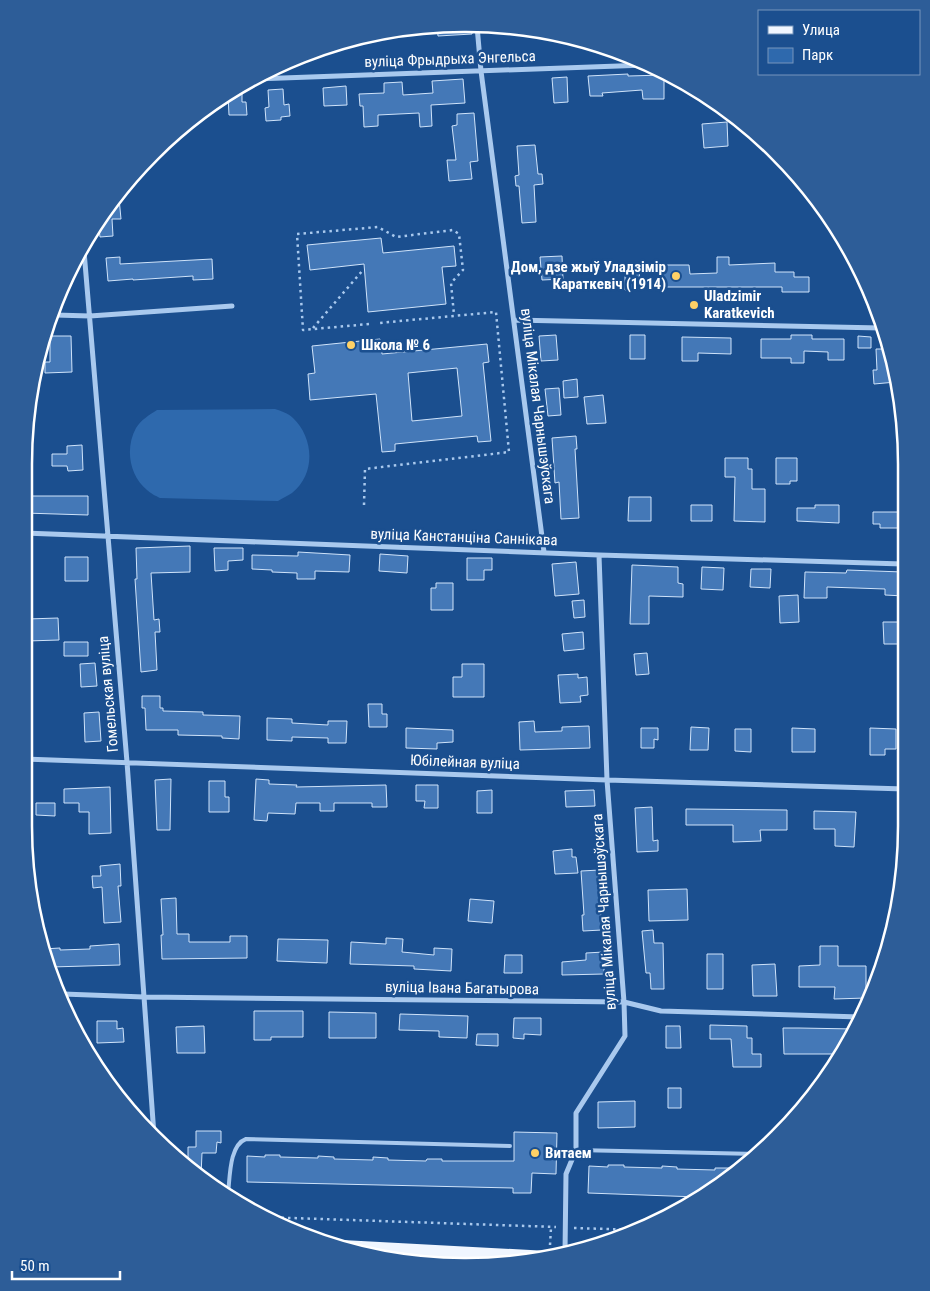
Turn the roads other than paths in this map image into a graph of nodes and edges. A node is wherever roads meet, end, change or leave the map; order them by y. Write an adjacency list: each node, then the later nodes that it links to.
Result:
1 (478, 32): 3 (street, вуліца Мікалая Чарнышэўскага)
2 (632, 66): 3 (street, вуліца Фрыдрыха Энгельса)
3 (481, 71): 4 (street, вуліца Фрыдрыха Энгельса); 9 (street, вуліца Мікалая Чарнышэўскага)
4 (273, 77)
5 (85, 259): 8 (street, Гомельская вуліца)
6 (232, 306): 8 (street)
7 (59, 315): 8 (street)
8 (90, 316): 12 (street, Гомельская вуліца)
9 (514, 320): 10 (street); 13 (street, вуліца Мікалая Чарнышэўскага)
10 (876, 328)
11 (32, 533): 12 (street, вуліца Канстанціна Саннікава)
12 (108, 536): 13 (street, вуліца Канстанціна Саннікава); 17 (street, Гомельская вуліца)
13 (544, 552): 14 (street, вуліца Канстанціна Саннікава)
14 (599, 554): 15 (street, вуліца Канстанціна Саннікава); 18 (street, вуліца Мікалая Чарнышэўскага)
15 (898, 564)
16 (32, 759): 17 (street, Юбілейная вуліца)
17 (127, 762): 18 (street, Юбілейная вуліца); 21 (street, Гомельская вуліца)
18 (607, 780): 19 (street, Юбілейная вуліца); 22 (street, вуліца Мікалая Чарнышэўскага)
19 (898, 789)
20 (66, 994): 21 (street, вуліца Івана Багатырова)
21 (144, 997): 22 (street, вуліца Івана Багатырова); 24 (street, Гомельская вуліца)
22 (624, 1002): 23 (street, вуліца Івана Багатырова); 26 (street, вуліца Мікалая Чарнышэўскага)
23 (853, 1018)
24 (153, 1126)
25 (510, 1146): 28 (lane)
26 (576, 1150): 27 (lane); 30 (street, вуліца Мікалая Чарнышэўскага)
27 (747, 1154)
28 (229, 1188)
29 (366, 1247): 31 (main road)
30 (565, 1247)
31 (539, 1252)

